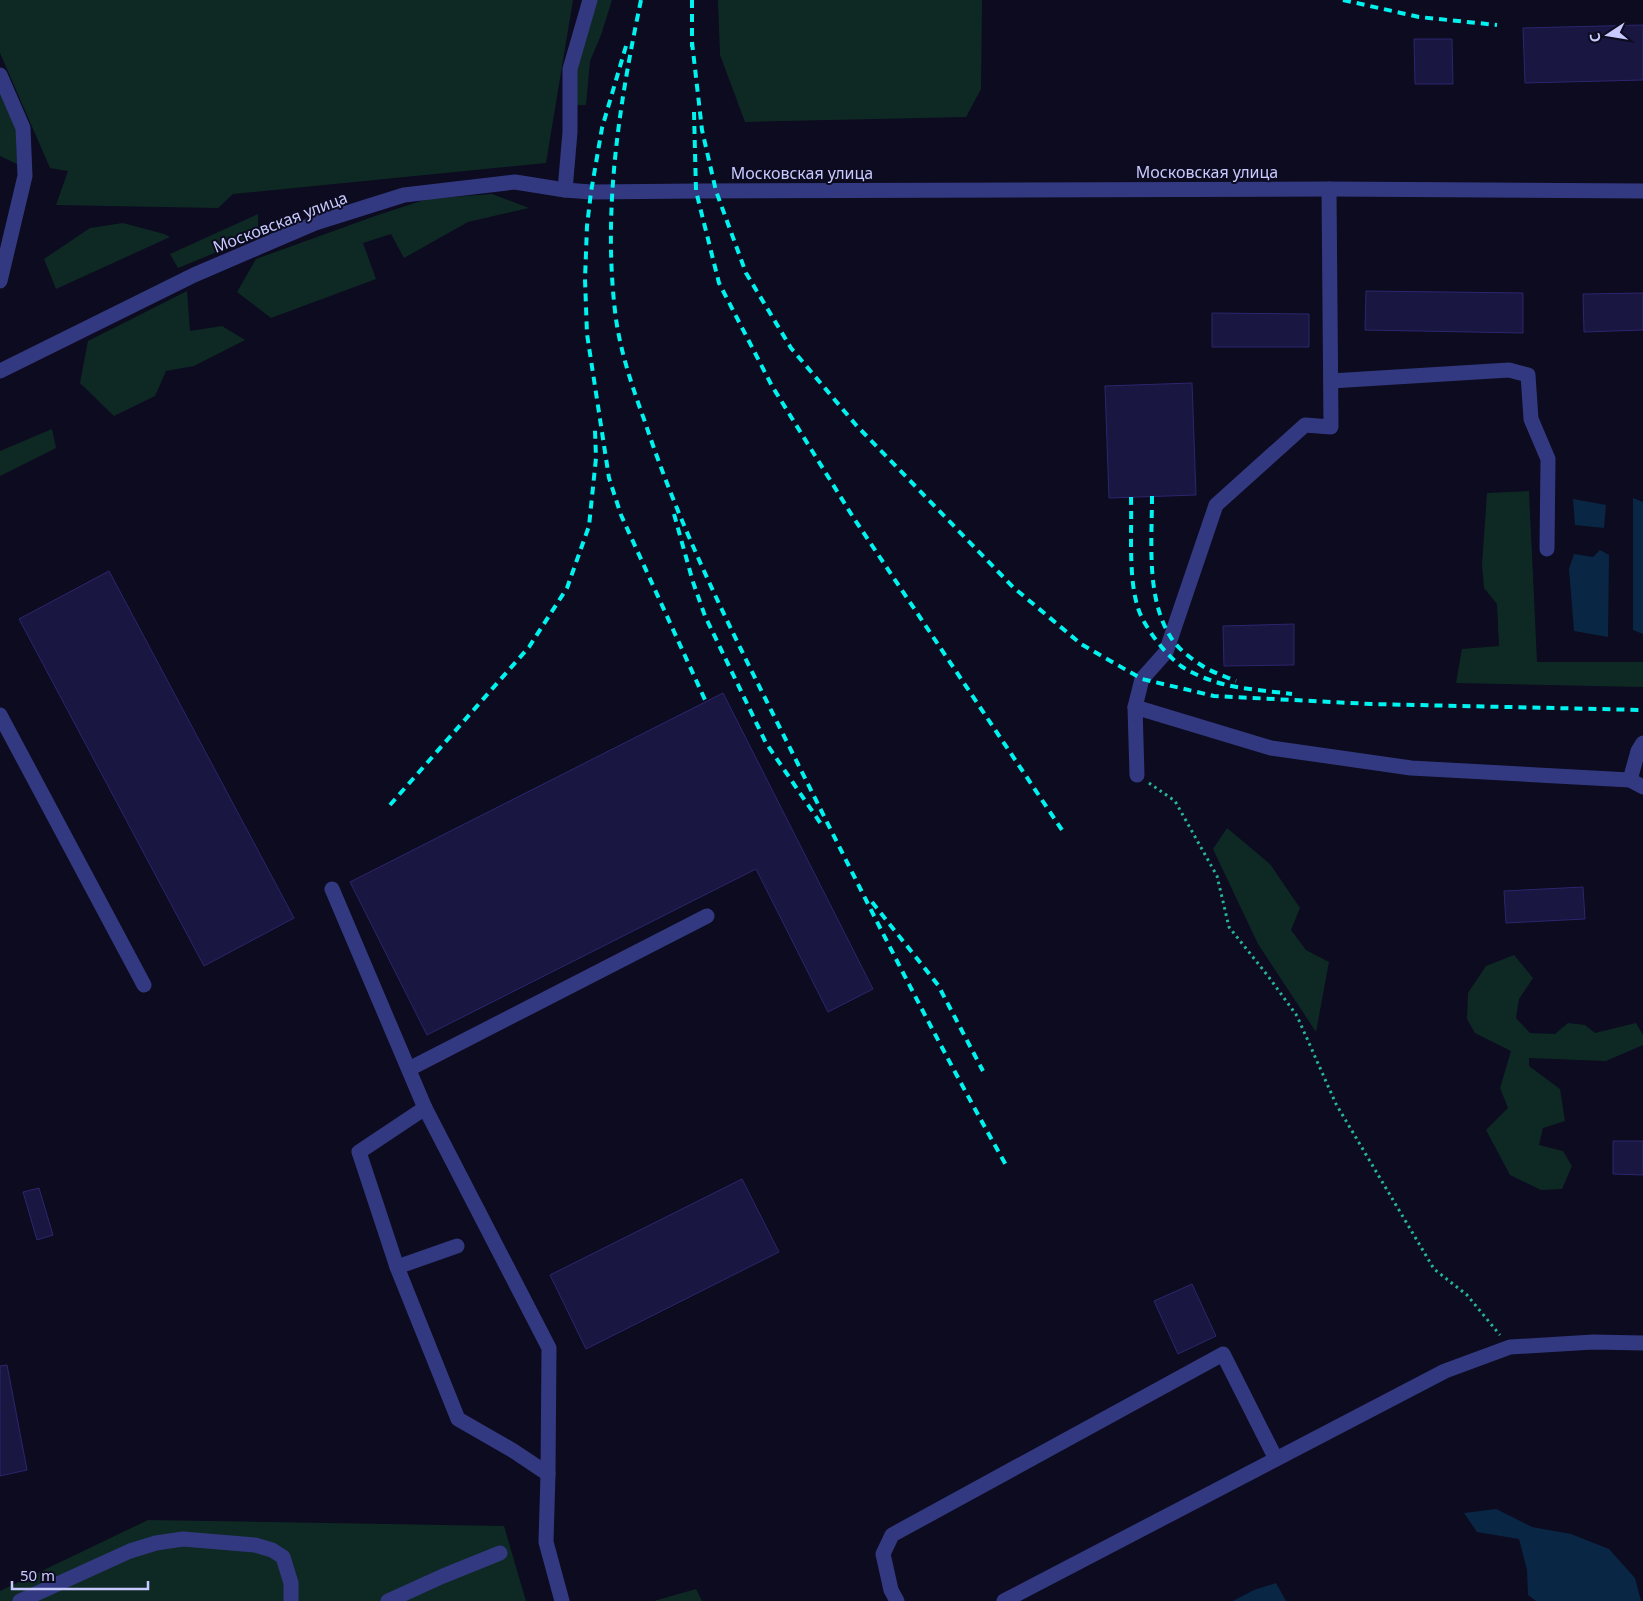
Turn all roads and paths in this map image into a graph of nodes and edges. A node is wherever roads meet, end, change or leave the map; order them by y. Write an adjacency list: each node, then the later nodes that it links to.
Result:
1 (590, 0): 4 (street)
2 (0, 75): 6 (street)
3 (1329, 188): 4 (street, Московская улица); 5 (street, Московская улица); 8 (street)
4 (565, 190): 7 (street, Московская улица)
5 (1643, 191)
6 (0, 281)
7 (0, 371)
8 (1331, 381): 9 (street); 10 (street)
9 (1547, 549)
10 (1135, 707): 13 (street); 14 (street)
11 (0, 715): 17 (street)
12 (1643, 743): 14 (street)
13 (1138, 775): 23 (path)
14 (1636, 784)
15 (332, 890): 18 (street)
16 (707, 916): 18 (street)
17 (144, 985)
18 (409, 1069): 19 (street)
19 (426, 1108): 21 (street); 25 (street)
20 (457, 1246): 21 (street)
21 (397, 1268): 25 (street)
22 (1643, 1343): 23 (street)
23 (1510, 1347): 24 (street)
24 (1276, 1459): 31 (street); 32 (street)
25 (548, 1474): 30 (street)
26 (500, 1553): 29 (street)
27 (20, 1601): 28 (street)
28 (291, 1601)
29 (388, 1601)
30 (562, 1601)
31 (897, 1601)
32 (1004, 1601)

